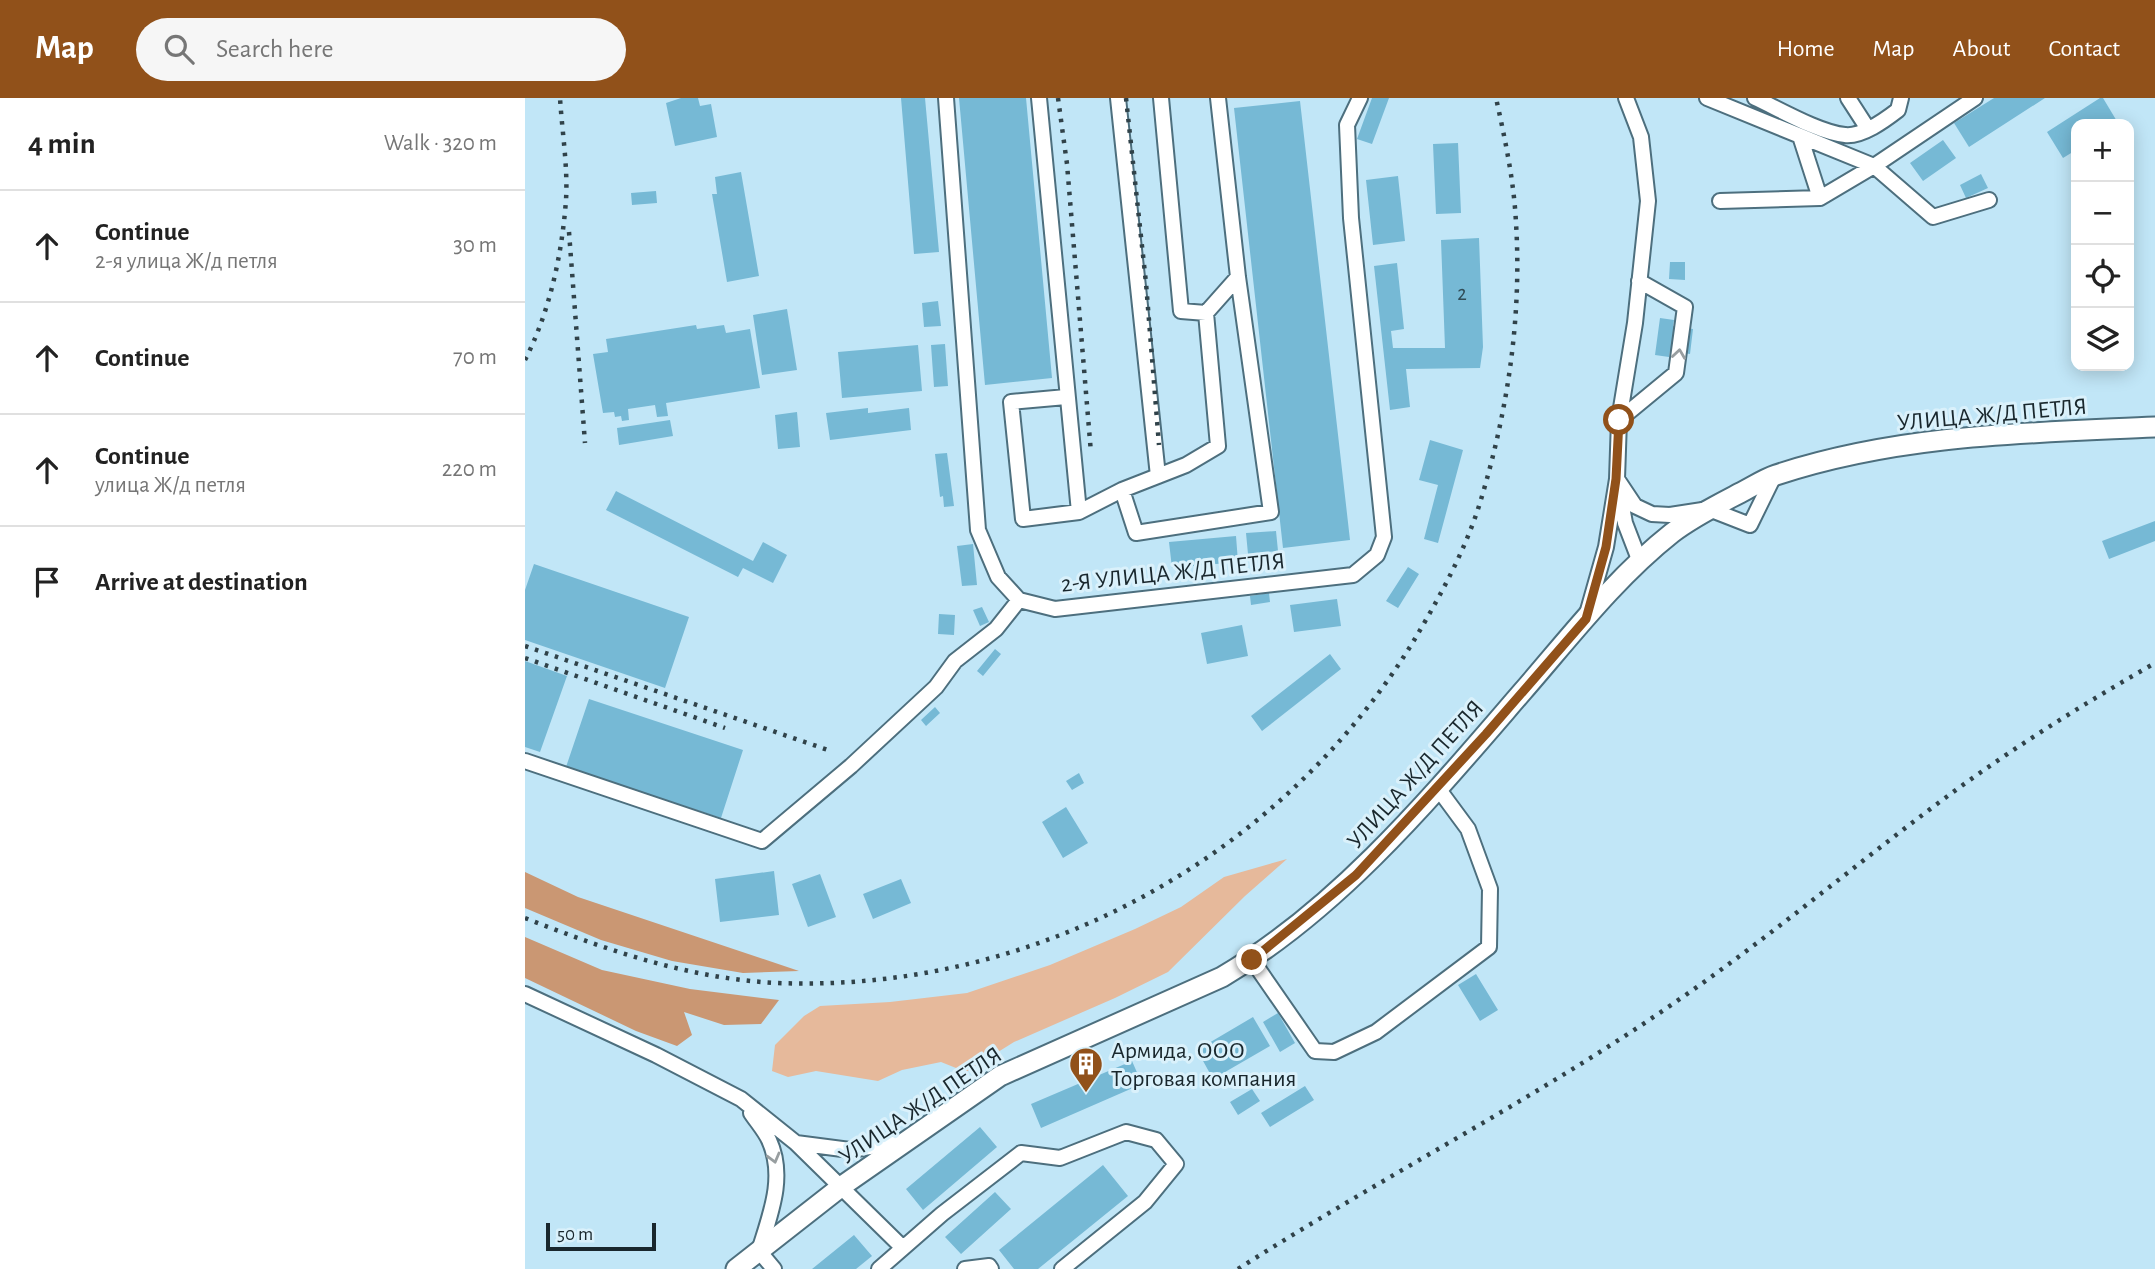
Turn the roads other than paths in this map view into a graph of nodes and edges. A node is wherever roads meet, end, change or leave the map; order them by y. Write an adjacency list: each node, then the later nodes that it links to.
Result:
1 (946, 98): 32 (street)
2 (1039, 98): 22 (street)
3 (1118, 98): 25 (street)
4 (1161, 98): 21 (street)
5 (1218, 98): 19 (street)
6 (1360, 98): 32 (street, 2-Я УЛИЦА Ж/Д ПЕТЛЯ)
7 (1626, 98): 20 (street)
8 (1707, 98): 14 (street)
9 (1755, 98): 13 (street)
10 (1848, 98): 13 (street)
11 (1901, 98): 13 (street)
12 (1975, 98): 15 (street)
13 (1868, 129)
14 (1800, 136): 15 (street); 16 (street)
15 (1874, 166): 16 (street); 17 (street)
16 (1820, 198): 18 (street)
17 (1989, 200)
18 (1720, 201)
19 (1238, 277): 21 (street); 28 (street)
20 (1639, 281): 23 (street); 23 (street, one-way to 20)
21 (1206, 313): 25 (street)
22 (1066, 397): 30 (street); 30 (street)
23 (1619, 420): 27 (street)
24 (2155, 427): 26 (main road, УЛИЦА Ж/Д ПЕТЛЯ)
25 (1159, 476): 28 (street)
26 (1774, 476): 29 (main road, УЛИЦА Ж/Д ПЕТЛЯ); 29 (street)
27 (1616, 479): 29 (street); 31 (street); 33 (street)
28 (1122, 490): 30 (street)
29 (1709, 509): 31 (main road, УЛИЦА Ж/Д ПЕТЛЯ)
30 (1079, 512)
31 (1640, 562): 33 (main road, УЛИЦА Ж/Д ПЕТЛЯ)
32 (1020, 600): 34 (street)
33 (1586, 619): 35 (main road, УЛИЦА Ж/Д ПЕТЛЯ)
34 (525, 761)
35 (1437, 787): 36 (main road, УЛИЦА Ж/Д ПЕТЛЯ); 36 (street)
36 (1252, 960): 39 (main road, УЛИЦА Ж/Д ПЕТЛЯ)
37 (525, 993): 38 (street)
38 (741, 1099): 40 (street); 43 (street, one-way to 43)
39 (904, 1142): 40 (street); 41 (main road, УЛИЦА Ж/Д ПЕТЛЯ)
40 (796, 1143): 41 (street)
41 (842, 1186): 42 (street); 43 (main road, УЛИЦА Ж/Д ПЕТЛЯ)
42 (903, 1248): 46 (street); 49 (street)
43 (759, 1251): 44 (main road, УЛИЦА Ж/Д ПЕТЛЯ); 45 (street)
44 (736, 1269)
45 (773, 1269)
46 (879, 1269)
47 (965, 1269): 48 (street)
48 (991, 1269)
49 (1062, 1269)

